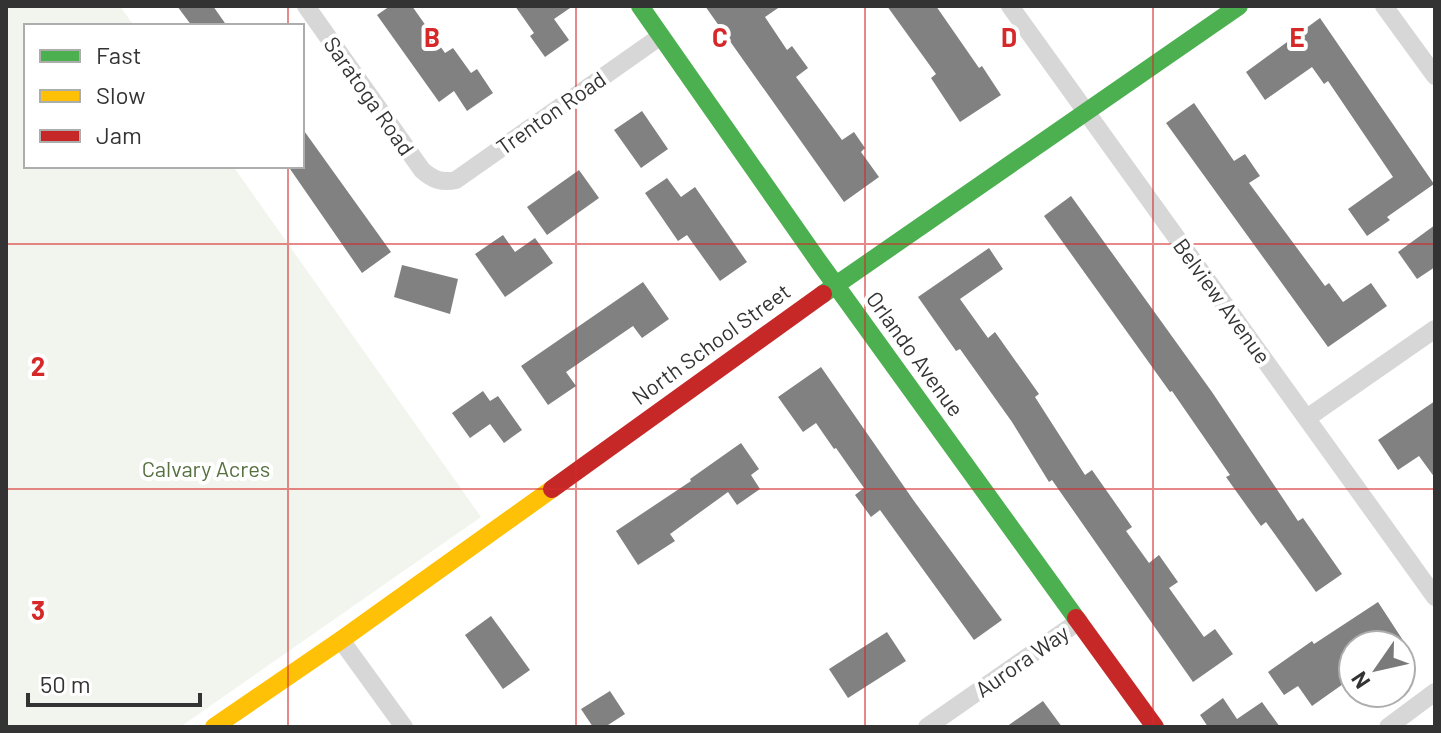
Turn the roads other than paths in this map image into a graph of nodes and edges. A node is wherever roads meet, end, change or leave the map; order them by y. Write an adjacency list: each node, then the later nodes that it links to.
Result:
1 (306, 6): 9 (street, Saratoga Road)
2 (640, 6): 6 (street, Orlando Avenue)
3 (1010, 6): 8 (street, Belview Avenue)
4 (1239, 6): 8 (street, North School Street)
5 (1384, 6): 7 (street)
6 (661, 36): 9 (street, Trenton Road); 10 (street, Orlando Avenue)
7 (1435, 76)
8 (1086, 113): 10 (street, North School Street); 12 (street, Belview Avenue)
9 (438, 181)
10 (836, 285): 14 (street, Orlando Avenue); 15 (street, North School Street)
11 (1435, 329): 12 (street)
12 (1307, 418): 13 (street, Belview Avenue)
13 (1435, 597)
14 (1079, 621): 19 (street, Aurora Way); 20 (street, Orlando Avenue)
15 (341, 640): 17 (street, North School Street); 18 (street)
16 (1435, 692): 21 (street)
17 (214, 727)
18 (404, 727)
19 (927, 727)
20 (1155, 727)
21 (1388, 727)

